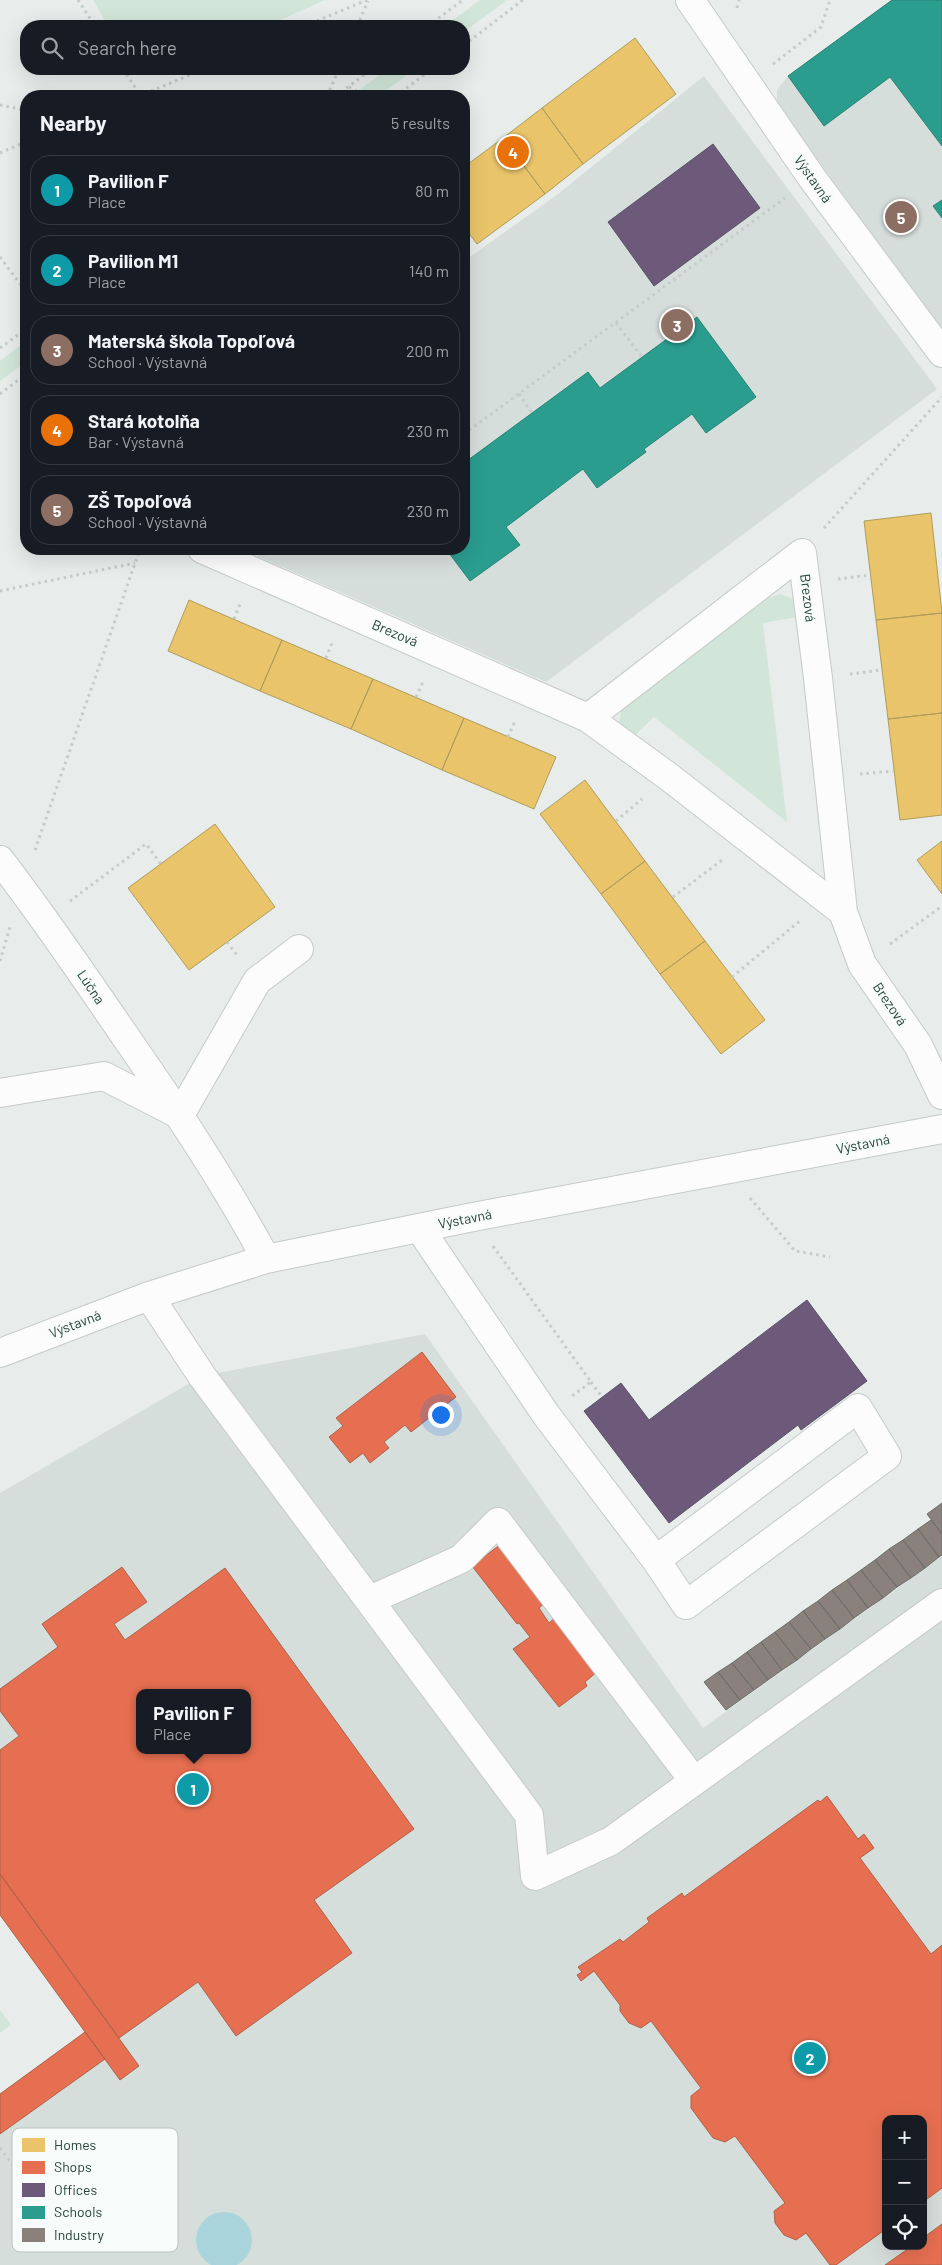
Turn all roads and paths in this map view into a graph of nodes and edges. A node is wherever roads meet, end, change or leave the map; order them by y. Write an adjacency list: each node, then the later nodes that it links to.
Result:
1 (78, 0): 7 (path)
2 (367, 0): 8 (path); 9 (path)
3 (463, 0): 10 (path)
4 (523, 0): 11 (path)
5 (690, 0): 17 (street, Výstavná)
6 (830, 0): 17 (path)
7 (91, 20)
8 (319, 20)
9 (359, 20)
10 (436, 20)
11 (470, 40)
12 (127, 75): 19 (path)
13 (190, 75): 20 (path)
14 (336, 75): 21 (path)
15 (364, 75): 18 (path)
16 (424, 75): 24 (path)
17 (747, 84): 29 (street, Výstavná)
18 (348, 86): 22 (path); 23 (path)
19 (136, 90)
20 (154, 90)
21 (330, 90)
22 (343, 90)
23 (355, 90)
24 (404, 90)
25 (0, 105): 26 (path)
26 (20, 109)
27 (20, 145): 28 (path)
28 (0, 153)
29 (812, 178): 32 (path); 35 (street, Výstavná)
30 (0, 257): 31 (path)
31 (20, 284)
32 (616, 323): 36 (path); 39 (path)
33 (20, 333): 34 (path)
34 (0, 348)
35 (942, 353)
36 (642, 357)
37 (20, 379): 38 (path)
38 (0, 394)
39 (519, 394): 41 (path); 42 (path)
40 (942, 397): 43 (path)
41 (532, 413)
42 (470, 430)
43 (802, 553): 48 (street, Brezová); 54 (street, Brezová)
44 (138, 555): 46 (path)
45 (216, 555): 48 (street, Brezová)
46 (135, 563): 47 (path); 52 (path)
47 (0, 591)
48 (588, 718): 49 (street, Brezová)
49 (749, 839): 53 (path); 54 (street, Brezová)
50 (0, 860): 52 (street, Lúčna)
51 (161, 864): 56 (path)
52 (22, 888): 56 (street, Lúčna); 58 (path)
53 (673, 898)
54 (835, 905): 59 (street, Brezová); 60 (path)
55 (942, 906): 59 (path)
56 (46, 920): 63 (street, Lúčna)
57 (299, 949): 63 (street)
58 (0, 961)
59 (862, 964): 62 (street, Brezová)
60 (732, 977)
61 (0, 1093): 63 (street)
62 (942, 1095)
63 (180, 1115): 69 (street, Lúčna)
64 (942, 1129): 66 (street, Výstavná)
65 (747, 1195): 68 (path)
66 (420, 1229): 69 (street, Výstavná); 74 (street)
67 (491, 1244): 72 (path)
68 (830, 1257)
69 (266, 1259): 70 (street, Výstavná)
70 (149, 1296): 71 (street, Výstavná); 76 (street)
71 (0, 1354)
72 (591, 1382): 73 (path); 74 (path)
73 (602, 1397)
74 (547, 1416): 75 (street)
75 (656, 1560): 75 (street)
76 (370, 1600): 78 (street); 78 (street)
77 (942, 1604): 78 (street)
78 (694, 1781)
79 (0, 2148): 80 (path)
80 (12, 2164)

